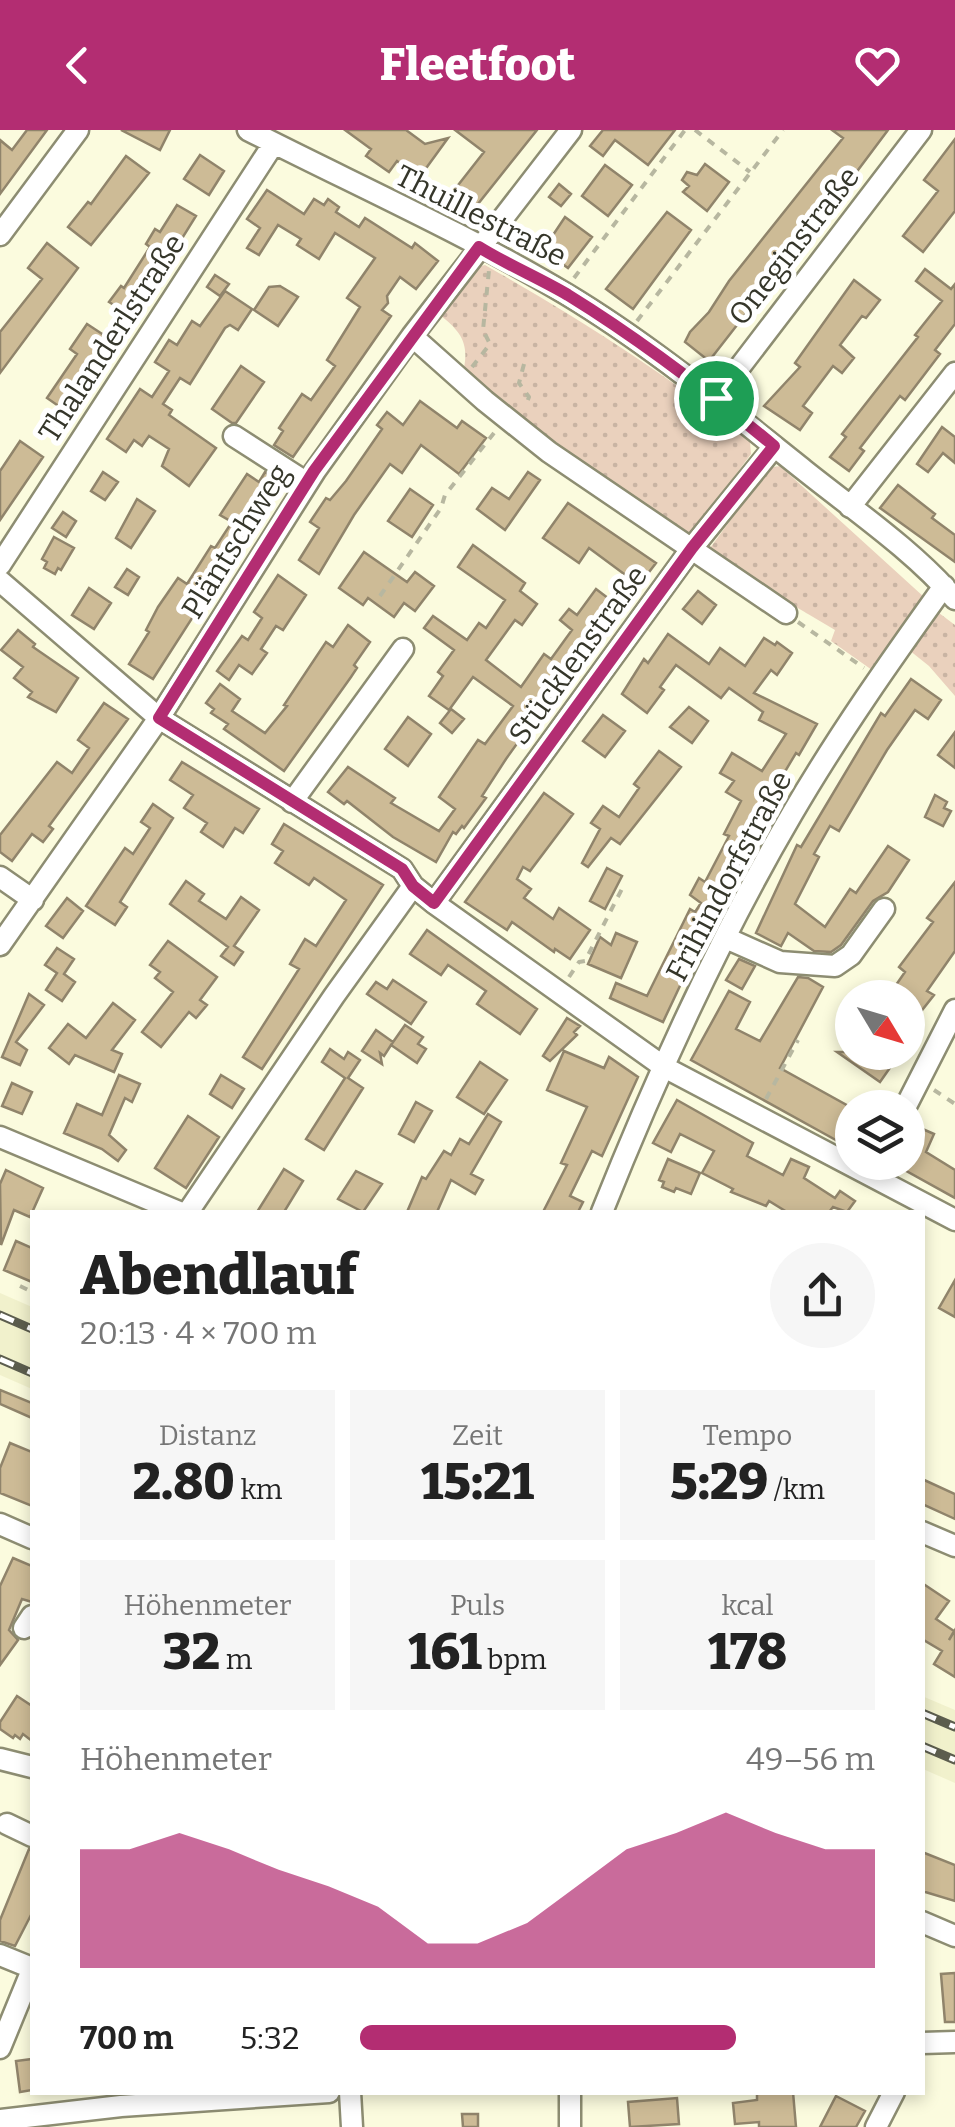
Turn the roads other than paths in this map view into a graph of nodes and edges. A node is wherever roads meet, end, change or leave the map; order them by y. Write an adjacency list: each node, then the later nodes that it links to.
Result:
1 (78, 130): 5 (street)
2 (571, 130): 6 (street, Pläntschweg)
3 (921, 130): 9 (street, Oneginstraße)
4 (262, 135): 6 (street, Thuillestraße); 15 (street, Thalanderlstraße)
5 (0, 235)
6 (486, 252): 7 (street, Pläntschweg); 9 (street, Thuillestraße)
7 (412, 336): 12 (street, Pläntschweg); 14 (street)
8 (955, 373): 13 (street)
9 (716, 398): 11 (street, Thuillestraße)
10 (234, 436): 12 (street)
11 (774, 446): 13 (street, Thuillestraße); 14 (street, Stücklenstraße)
12 (307, 484): 20 (street, Pläntschweg)
13 (850, 506): 17 (street, Thuillestraße)
14 (692, 548): 18 (street); 25 (street, Stücklenstraße)
15 (0, 566)
16 (0, 581): 20 (street)
17 (949, 592): 27 (street, Frihindorfstraße)
18 (786, 614)
19 (403, 649): 21 (street)
20 (159, 718): 21 (street); 24 (street, Pläntschweg)
21 (292, 802): 23 (street)
22 (0, 878): 24 (street)
23 (413, 886): 25 (street); 36 (street)
24 (33, 900): 28 (street, Pläntschweg)
25 (434, 903): 30 (street)
26 (884, 910): 27 (street)
27 (726, 938): 30 (street, Frihindorfstraße)
28 (0, 944)
29 (955, 1010): 31 (street)
30 (664, 1067): 33 (street); 37 (street, Frihindorfstraße)
31 (913, 1090)
32 (0, 1137): 35 (street)
33 (835, 1152)
34 (894, 1180): 38 (street)
35 (174, 1210)
36 (189, 1210)
37 (603, 1210)
38 (955, 1220)
39 (0, 1524): 41 (street)
40 (925, 1533): 42 (street)
41 (30, 1537)
42 (955, 1546)
43 (0, 1760): 44 (street)
44 (30, 1767)
45 (7, 1824): 46 (street)
46 (30, 1835)
47 (925, 1923): 48 (street)
48 (955, 1936)
49 (0, 1955): 50 (street)
50 (30, 1968)
51 (30, 1974): 54 (street)
52 (955, 2042): 53 (street)
53 (925, 2043)
54 (0, 2048)
55 (284, 2095): 59 (street)
56 (350, 2095): 60 (street)
57 (570, 2095): 61 (street)
58 (892, 2095): 62 (street)
59 (0, 2120)
60 (352, 2127)
61 (570, 2127)
62 (876, 2127)

